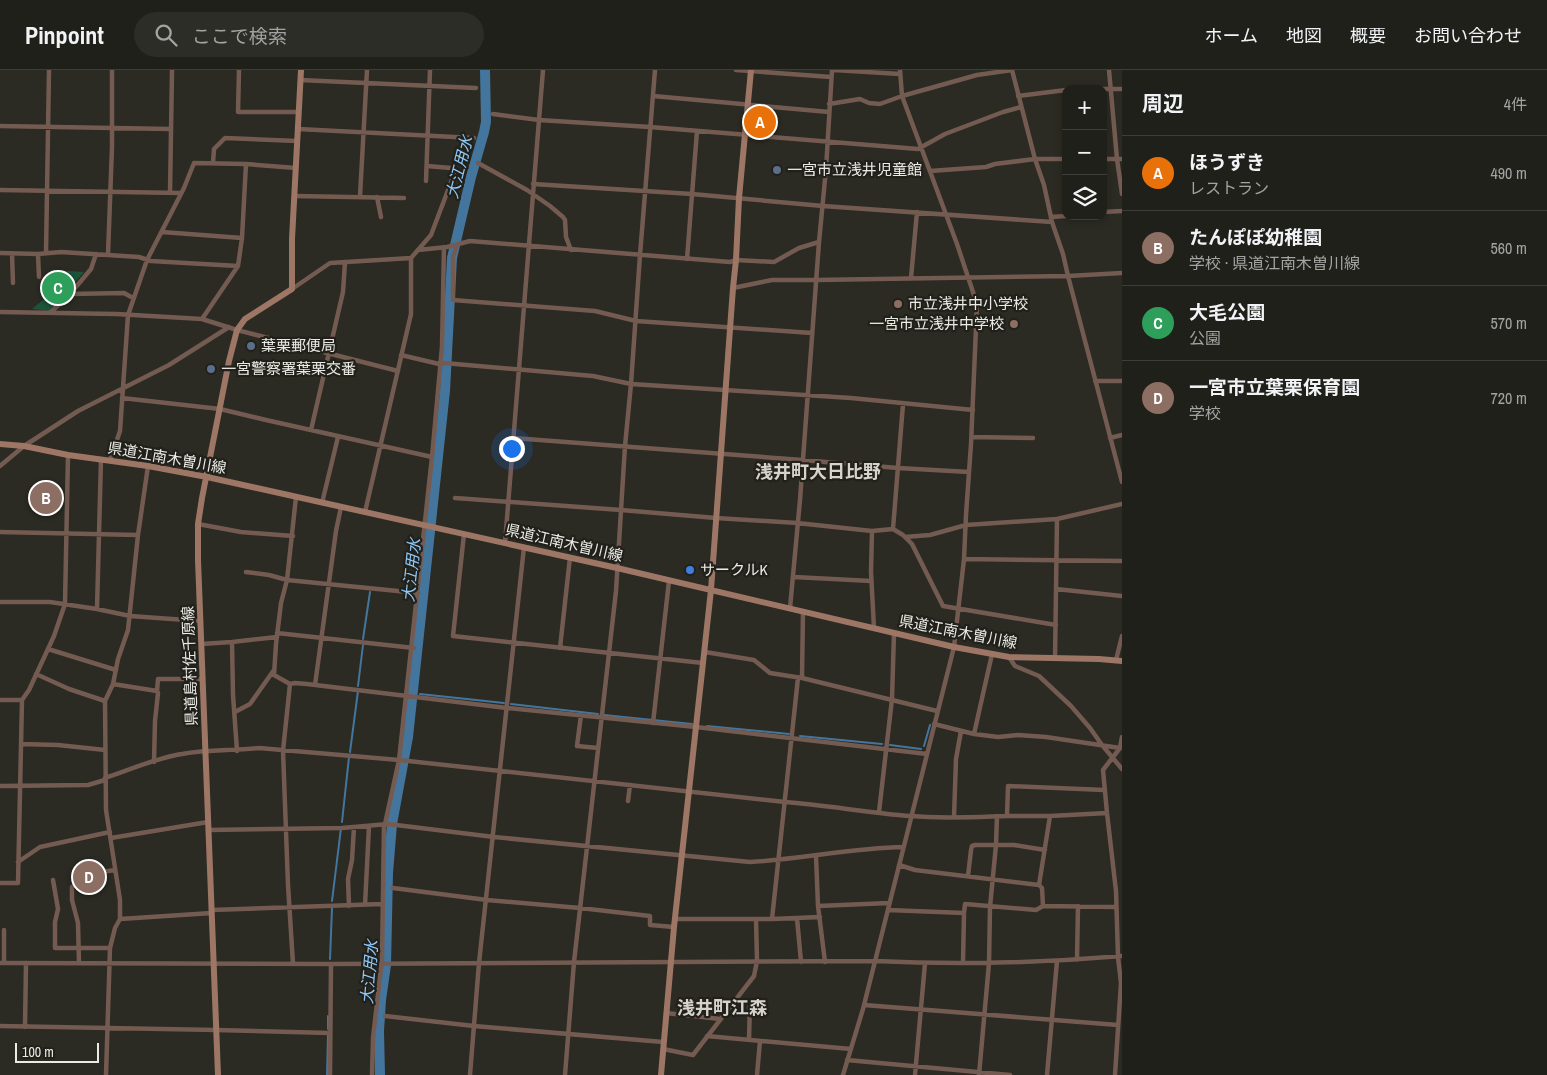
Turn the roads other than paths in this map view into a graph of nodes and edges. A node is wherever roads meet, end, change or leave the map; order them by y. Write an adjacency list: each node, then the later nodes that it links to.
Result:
1 (49, 70): 36 (street)
2 (112, 70): 38 (street)
3 (172, 70): 39 (street)
4 (239, 70): 31 (street)
5 (301, 70): 17 (main road)
6 (367, 70): 18 (street)
7 (430, 70): 19 (street)
8 (543, 70): 34 (street)
9 (654, 70): 25 (street)
10 (736, 70): 14 (street)
11 (833, 70): 15 (street); 16 (street)
12 (1012, 70): 26 (street); 27 (street)
13 (1109, 70): 22 (street)
14 (751, 71): 16 (street); 29 (main road)
15 (900, 72): 26 (street)
16 (831, 77): 28 (street)
17 (300, 80): 18 (street); 31 (main road)
18 (366, 84): 19 (street); 42 (street)
19 (429, 85): 20 (street); 43 (street)
20 (476, 88)
21 (1107, 89): 22 (street)
22 (1111, 89): 23 (street); 52 (street)
23 (1122, 89)
24 (1062, 90): 27 (street)
25 (653, 96): 29 (street); 37 (street)
26 (902, 96): 28 (street); 48 (street)
27 (1018, 96): 30 (street)
28 (829, 104): 32 (street)
29 (748, 105): 32 (street); 44 (main road)
30 (1022, 107): 48 (street); 49 (street)
31 (298, 112): 40 (main road)
32 (829, 112): 47 (street)
33 (493, 114): 34 (street)
34 (539, 120): 37 (street); 60 (street)
35 (0, 126): 36 (street)
36 (48, 127): 38 (street); 62 (street)
37 (650, 127): 41 (street); 63 (street)
38 (112, 128): 39 (street); 64 (street)
39 (170, 129): 65 (street)
40 (298, 129): 42 (street); 46 (main road)
41 (697, 131): 44 (street); 68 (street)
42 (364, 132): 43 (street); 71 (street)
43 (428, 135): 45 (street); 56 (street)
44 (744, 135): 47 (street); 74 (main road)
45 (474, 138)
46 (297, 141): 54 (street); 57 (main road)
47 (826, 141): 48 (street); 75 (street)
48 (921, 147): 58 (street)
49 (1035, 159): 50 (street); 58 (street); 82 (street)
50 (1062, 159)
51 (1107, 159): 52 (street)
52 (1120, 159): 69 (street)
53 (478, 163): 67 (street)
54 (213, 164): 55 (street); 66 (street)
55 (246, 164): 57 (street); 84 (street)
56 (427, 166): 59 (street); 89 (street)
57 (296, 168): 70 (main road)
58 (930, 170): 79 (street)
59 (426, 181)
60 (533, 184): 63 (street); 67 (street)
61 (0, 190): 62 (street)
62 (46, 191): 64 (street); 94 (street)
63 (645, 191): 68 (street); 97 (street)
64 (110, 192): 65 (street); 96 (street)
65 (170, 193): 66 (street)
66 (181, 193): 83 (street)
67 (532, 194): 87 (street); 90 (street)
68 (692, 194): 74 (street); 99 (street)
69 (1122, 194)
70 (295, 196): 71 (street); 112 (main road)
71 (360, 196): 72 (street)
72 (377, 197): 73 (street); 80 (street)
73 (404, 198)
74 (739, 198): 75 (street); 101 (main road)
75 (823, 206): 77 (street); 85 (street)
76 (1122, 210): 78 (street)
77 (917, 212): 79 (street); 107 (street)
78 (1107, 212)
79 (946, 214): 82 (street); 108 (street)
80 (381, 217)
81 (1062, 217): 82 (street)
82 (1052, 220): 105 (street)
83 (162, 232): 84 (street); 100 (street)
84 (242, 238): 103 (street)
85 (818, 242): 101 (street); 109 (street)
86 (456, 245): 87 (street); 88 (street); 115 (street)
87 (528, 245): 90 (street); 115 (street)
88 (445, 247): 89 (street); 127 (street)
89 (418, 250): 98 (street)
90 (571, 250): 97 (street)
91 (0, 253): 92 (street)
92 (12, 254): 93 (street); 110 (street)
93 (38, 254): 94 (street); 106 (street)
94 (46, 254): 95 (street)
95 (96, 254): 96 (street); 113 (street)
96 (108, 254): 100 (street)
97 (640, 255): 99 (street); 120 (street)
98 (411, 258): 102 (street); 126 (street)
99 (687, 259): 101 (street)
100 (147, 260): 103 (street); 114 (street)
101 (736, 260): 111 (main road)
102 (345, 262): 112 (street); 125 (street)
103 (238, 266): 119 (street)
104 (1122, 273): 105 (street)
105 (1068, 276): 108 (street); 130 (street)
106 (39, 277)
107 (911, 278): 108 (street); 109 (street)
108 (968, 278): 139 (street)
109 (816, 280): 111 (street); 124 (street)
110 (13, 283)
111 (733, 288): 122 (main road)
112 (292, 289): 123 (main road)
113 (70, 294): 114 (street); 117 (street)
114 (133, 298): 118 (street)
115 (524, 306): 120 (street); 129 (street)
116 (0, 312): 117 (street)
117 (51, 312): 118 (street)
118 (128, 315): 119 (street); 133 (street)
119 (202, 319): 121 (street)
120 (636, 321): 122 (street); 132 (street)
121 (229, 327): 123 (street); 133 (street)
122 (730, 327): 124 (street); 134 (main road)
123 (237, 330): 125 (street); 138 (main road, 県道島村佐千原線)
124 (812, 333): 135 (street)
125 (328, 354): 128 (street); 140 (street)
126 (401, 355): 127 (street); 128 (street)
127 (442, 363): 129 (street); 153 (street)
128 (398, 370): 149 (street)
129 (519, 370): 132 (street); 144 (street)
130 (1096, 381): 131 (street); 146 (street)
131 (1122, 381)
132 (631, 384): 134 (street); 150 (street)
133 (123, 387): 136 (street); 148 (street)
134 (726, 390): 135 (street); 151 (main road)
135 (806, 396): 137 (street); 156 (street)
136 (122, 398): 138 (street); 155 (street)
137 (903, 404): 139 (street); 159 (street)
138 (220, 409): 140 (street); 161 (main road, 県道島村佐千原線)
139 (973, 410): 143 (street)
140 (311, 430): 142 (street)
141 (1122, 435): 146 (street)
142 (338, 437): 149 (street); 165 (street)
143 (972, 437): 145 (street); 160 (street)
144 (513, 438): 150 (street); 166 (street)
145 (1033, 438)
146 (1110, 438): 162 (street)
147 (0, 444): 148 (main road, 県道江南木曽川線)
148 (24, 446): 152 (main road, 県道江南木曽川線); 157 (street)
149 (380, 446): 153 (street); 170 (street)
150 (625, 446): 151 (street); 169 (street)
151 (721, 453): 156 (street); 171 (main road)
152 (68, 455): 154 (main road, 県道江南木曽川線); 180 (street)
153 (433, 458): 175 (street)
154 (101, 459): 155 (main road, 県道江南木曽川線); 181 (street)
155 (110, 460): 158 (main road, 県道江南木曽川線)
156 (802, 460): 159 (street); 173 (street)
157 (0, 466)
158 (148, 466): 161 (main road, 県道江南木曽川線); 183 (street)
159 (898, 468): 160 (street); 177 (street)
160 (969, 472): 176 (street)
161 (207, 477): 163 (main road, 県道江南木曽川線); 174 (main road, 県道島村佐千原線)
162 (1122, 482)
163 (296, 497): 165 (main road, 県道江南木曽川線); 184 (street)
164 (455, 498): 166 (street)
165 (322, 502): 168 (main road, 県道江南木曽川線)
166 (509, 502): 169 (street); 186 (street)
167 (1122, 504): 172 (street)
168 (341, 507): 170 (main road, 県道江南木曽川線); 198 (street)
169 (621, 510): 171 (street); 192 (street)
170 (365, 512): 175 (main road, 県道江南木曽川線)
171 (716, 518): 173 (street); 200 (main road)
172 (1057, 519): 176 (street); 190 (street)
173 (797, 523): 178 (street); 194 (street)
174 (198, 524): 184 (street); 210 (main road, 県道島村佐千原線)
175 (424, 525): 182 (main road, 県道江南木曽川線); 201 (street)
176 (966, 526): 185 (street); 189 (street)
177 (893, 530): 178 (street); 185 (street)
178 (872, 531): 197 (street)
179 (0, 532): 180 (street)
180 (67, 534): 181 (street); 204 (street)
181 (100, 534): 183 (street); 207 (street)
182 (464, 534): 186 (main road, 県道江南木曽川線); 218 (street)
183 (138, 535): 209 (street)
184 (293, 536): 195 (street)
185 (906, 537): 206 (street)
186 (505, 543): 187 (main road, 県道江南木曽川線)
187 (524, 548): 188 (main road, 県道江南木曽川線); 218 (street)
188 (570, 558): 192 (main road, 県道江南木曽川線); 222 (street)
189 (964, 559): 190 (street); 206 (street)
190 (1056, 560): 191 (street); 199 (street)
191 (1122, 561)
192 (617, 568): 196 (main road, 県道江南木曽川線); 225 (street)
193 (246, 572): 195 (street)
194 (794, 577): 197 (street); 205 (street)
195 (287, 580): 198 (street); 214 (street)
196 (669, 581): 200 (main road, 県道江南木曽川線); 228 (street)
197 (872, 581): 212 (street)
198 (329, 585): 201 (street); 216 (street)
199 (1056, 589): 202 (street); 211 (street)
200 (711, 590): 205 (main road, 県道江南木曽川線); 224 (main road)
201 (418, 593): 221 (street)
202 (1122, 596)
203 (0, 602): 204 (street)
204 (65, 604): 207 (street); 223 (street)
205 (790, 608): 208 (main road, 県道江南木曽川線)
206 (959, 608): 211 (street); 220 (street)
207 (97, 609): 209 (street)
208 (803, 611): 212 (main road, 県道江南木曽川線); 235 (street)
209 (130, 616): 210 (street); 232 (street)
210 (200, 621): 219 (main road, 県道島村佐千原線)
211 (1056, 625): 229 (street)
212 (874, 628): 213 (main road, 県道江南木曽川線)
213 (894, 633): 220 (main road, 県道江南木曽川線); 242 (street)
214 (277, 635): 216 (street); 217 (street); 233 (street)
215 (1122, 636): 230 (street)
216 (322, 638): 221 (street); 239 (street)
217 (232, 642): 219 (street); 248 (street)
218 (514, 642): 222 (street); 246 (street)
219 (201, 644): 236 (main road, 県道島村佐千原線)
220 (954, 647): 226 (main road, 県道江南木曽川線); 247 (street)
221 (412, 648): 241 (street)
222 (560, 648): 225 (street)
223 (48, 649): 232 (street); 234 (street)
224 (705, 652): 231 (main road); 235 (street)
225 (608, 653): 228 (street); 250 (street)
226 (992, 654): 227 (main road, 県道江南木曽川線); 255 (street)
227 (1009, 657): 229 (main road, 県道江南木曽川線); 259 (street)
228 (660, 658): 231 (street); 251 (street)
229 (1055, 659): 230 (main road, 県道江南木曽川線)
230 (1119, 661)
231 (703, 663): 253 (main road)
232 (116, 670): 237 (street)
233 (274, 670): 238 (street); 248 (street)
234 (36, 674): 244 (street); 245 (street)
235 (800, 678): 242 (street); 257 (street)
236 (203, 679): 240 (street); 264 (main road, 県道島村佐千原線)
237 (113, 684): 240 (street); 245 (street)
238 (290, 684): 239 (street); 266 (street)
239 (315, 685): 241 (street)
240 (157, 691): 270 (street)
241 (411, 696): 246 (street); 269 (street)
242 (892, 699): 247 (street); 261 (street)
243 (0, 700): 244 (street)
244 (22, 700): 258 (street)
245 (105, 701): 263 (street)
246 (507, 708): 249 (street); 272 (street)
247 (937, 711): 252 (street)
248 (235, 712): 265 (street)
249 (581, 715): 250 (street); 260 (street)
250 (601, 717): 251 (street); 260 (street)
251 (653, 723): 253 (street)
252 (934, 724): 254 (street); 267 (street)
253 (696, 727): 257 (street); 279 (main road)
254 (961, 731): 255 (street); 288 (street)
255 (974, 734): 259 (street)
256 (1122, 737): 262 (street)
257 (793, 739): 261 (street); 281 (street)
258 (21, 744): 263 (street); 277 (street)
259 (1102, 745): 262 (street); 268 (street)
260 (598, 748): 274 (street)
261 (885, 748): 267 (street); 282 (street)
262 (1121, 748): 268 (street)
263 (105, 750): 273 (street)
264 (205, 751): 265 (street); 270 (street); 289 (main road, 県道島村佐千原線)
265 (238, 751): 266 (street)
266 (283, 751): 269 (street); 294 (street)
267 (927, 754): 284 (street)
268 (1112, 757): 271 (street); 278 (street)
269 (403, 760): 272 (street); 290 (street)
270 (154, 762): 273 (street)
271 (1122, 769)
272 (500, 771): 274 (street); 296 (street)
273 (105, 779): 277 (street); 295 (street)
274 (594, 781): 275 (street); 298 (street)
275 (630, 785): 279 (street); 280 (street)
276 (0, 786): 277 (street)
277 (20, 787): 305 (street)
278 (1104, 790): 283 (street); 286 (street)
279 (689, 791): 281 (street); 302 (main road)
280 (628, 801)
281 (785, 802): 282 (street); 304 (street)
282 (879, 812): 284 (street)
283 (1107, 813): 287 (street); 314 (street)
284 (910, 816): 288 (street); 300 (street)
285 (997, 816): 286 (street); 288 (street); 299 (street)
286 (1006, 816): 287 (street)
287 (1050, 816): 301 (street)
288 (954, 818)
289 (208, 822): 293 (main road, 県道島村佐千原線); 297 (street)
290 (388, 824): 291 (street); 296 (street); 318 (street)
291 (369, 826): 292 (street); 319 (street)
292 (354, 827): 294 (street); 320 (street)
293 (208, 830): 294 (street); 329 (main road, 県道島村佐千原線)
294 (286, 830): 326 (street)
295 (110, 832): 297 (street); 305 (street)
296 (494, 836): 298 (street); 316 (street)
297 (111, 838): 307 (street)
298 (587, 845): 302 (street); 327 (street)
299 (996, 845): 301 (street); 308 (street); 310 (street)
300 (903, 848): 303 (street); 306 (street)
301 (1045, 850): 312 (street)
302 (682, 856): 304 (street); 334 (main road)
303 (816, 856): 304 (street); 321 (street)
304 (780, 860): 336 (street)
305 (18, 862): 311 (street)
306 (899, 865): 308 (street); 317 (street)
307 (115, 870): 333 (street); 339 (street)
308 (968, 876): 310 (street)
309 (52, 880): 339 (street)
310 (993, 880): 312 (street); 324 (street)
311 (0, 883)
312 (1039, 886): 322 (street)
313 (393, 888): 316 (street)
314 (1116, 889): 315 (street); 325 (street)
315 (1122, 889)
316 (487, 900): 327 (street); 356 (street)
317 (889, 903): 321 (street); 328 (street)
318 (382, 904): 319 (street); 355 (street)
319 (365, 905): 320 (street)
320 (349, 906): 326 (street)
321 (818, 906): 332 (street)
322 (1043, 906): 323 (street); 324 (street)
323 (1078, 906): 325 (street); 343 (street)
324 (990, 907): 330 (street); 359 (street)
325 (1116, 907): 341 (street)
326 (290, 908): 329 (street); 360 (street)
327 (580, 908): 337 (street); 346 (street)
328 (888, 910): 330 (street); 345 (street)
329 (212, 911): 333 (street); 354 (main road, 県道島村佐千原線)
330 (964, 913): 358 (street)
331 (797, 918): 332 (street); 336 (street); 348 (street)
332 (820, 918): 349 (street)
333 (120, 919): 340 (street)
334 (675, 919): 335 (street); 337 (main road)
335 (756, 919): 336 (street); 344 (street)
336 (772, 919)
337 (674, 927): 347 (main road)
338 (4, 930): 350 (street)
339 (79, 948): 340 (street); 352 (street)
340 (110, 948): 353 (street)
341 (1120, 956): 343 (street); 363 (street)
342 (1057, 960): 343 (street); 359 (street); 370 (street)
343 (1077, 960)
344 (756, 961): 347 (street); 348 (street); 362 (street)
345 (875, 961): 349 (street); 357 (street); 364 (street)
346 (574, 962): 347 (street); 356 (street); 378 (street)
347 (671, 962): 366 (main road)
348 (801, 962): 349 (street)
349 (825, 962)
350 (2, 963): 351 (street)
351 (26, 963): 352 (street); 374 (street)
352 (79, 963): 353 (street)
353 (109, 963): 354 (street); 375 (street)
354 (214, 963): 360 (street); 376 (main road, 県道島村佐千原線)
355 (383, 963): 356 (street); 361 (street); 392 (street)
356 (479, 963): 373 (street)
357 (925, 963): 358 (street); 365 (street)
358 (963, 963): 359 (street)
359 (988, 963): 367 (street)
360 (293, 964): 361 (street)
361 (331, 964): 377 (street)
362 (736, 1001): 369 (street); 380 (street)
363 (1120, 1004): 371 (street)
364 (864, 1005): 365 (street); 383 (street)
365 (921, 1009): 367 (street); 385 (street)
366 (666, 1013): 369 (street); 382 (main road)
367 (984, 1014): 370 (street); 388 (street)
368 (385, 1016): 373 (street)
369 (720, 1019): 379 (street)
370 (1053, 1021): 371 (street); 400 (street)
371 (1118, 1025): 387 (street)
372 (0, 1026): 374 (street)
373 (474, 1026): 378 (street); 393 (street)
374 (26, 1027): 375 (street)
375 (106, 1028): 376 (street); 389 (street)
376 (216, 1030): 377 (street); 390 (main road, 県道島村佐千原線)
377 (330, 1033): 391 (street)
378 (568, 1034): 382 (street); 394 (street)
379 (707, 1036): 380 (street); 382 (street)
380 (749, 1040): 381 (street)
381 (760, 1041): 383 (street); 396 (street)
382 (663, 1045): 395 (main road)
383 (851, 1049): 384 (street)
384 (847, 1060): 385 (street); 397 (street)
385 (916, 1066): 388 (street); 398 (street)
386 (1122, 1070): 387 (street)
387 (1115, 1072)
388 (979, 1074): 399 (street)
389 (106, 1075)
390 (218, 1075)
391 (330, 1075)
392 (372, 1075)
393 (470, 1075)
394 (564, 1075)
395 (661, 1075)
396 (757, 1075)
397 (843, 1075)
398 (915, 1075)
399 (1010, 1075)
400 (1047, 1075)

